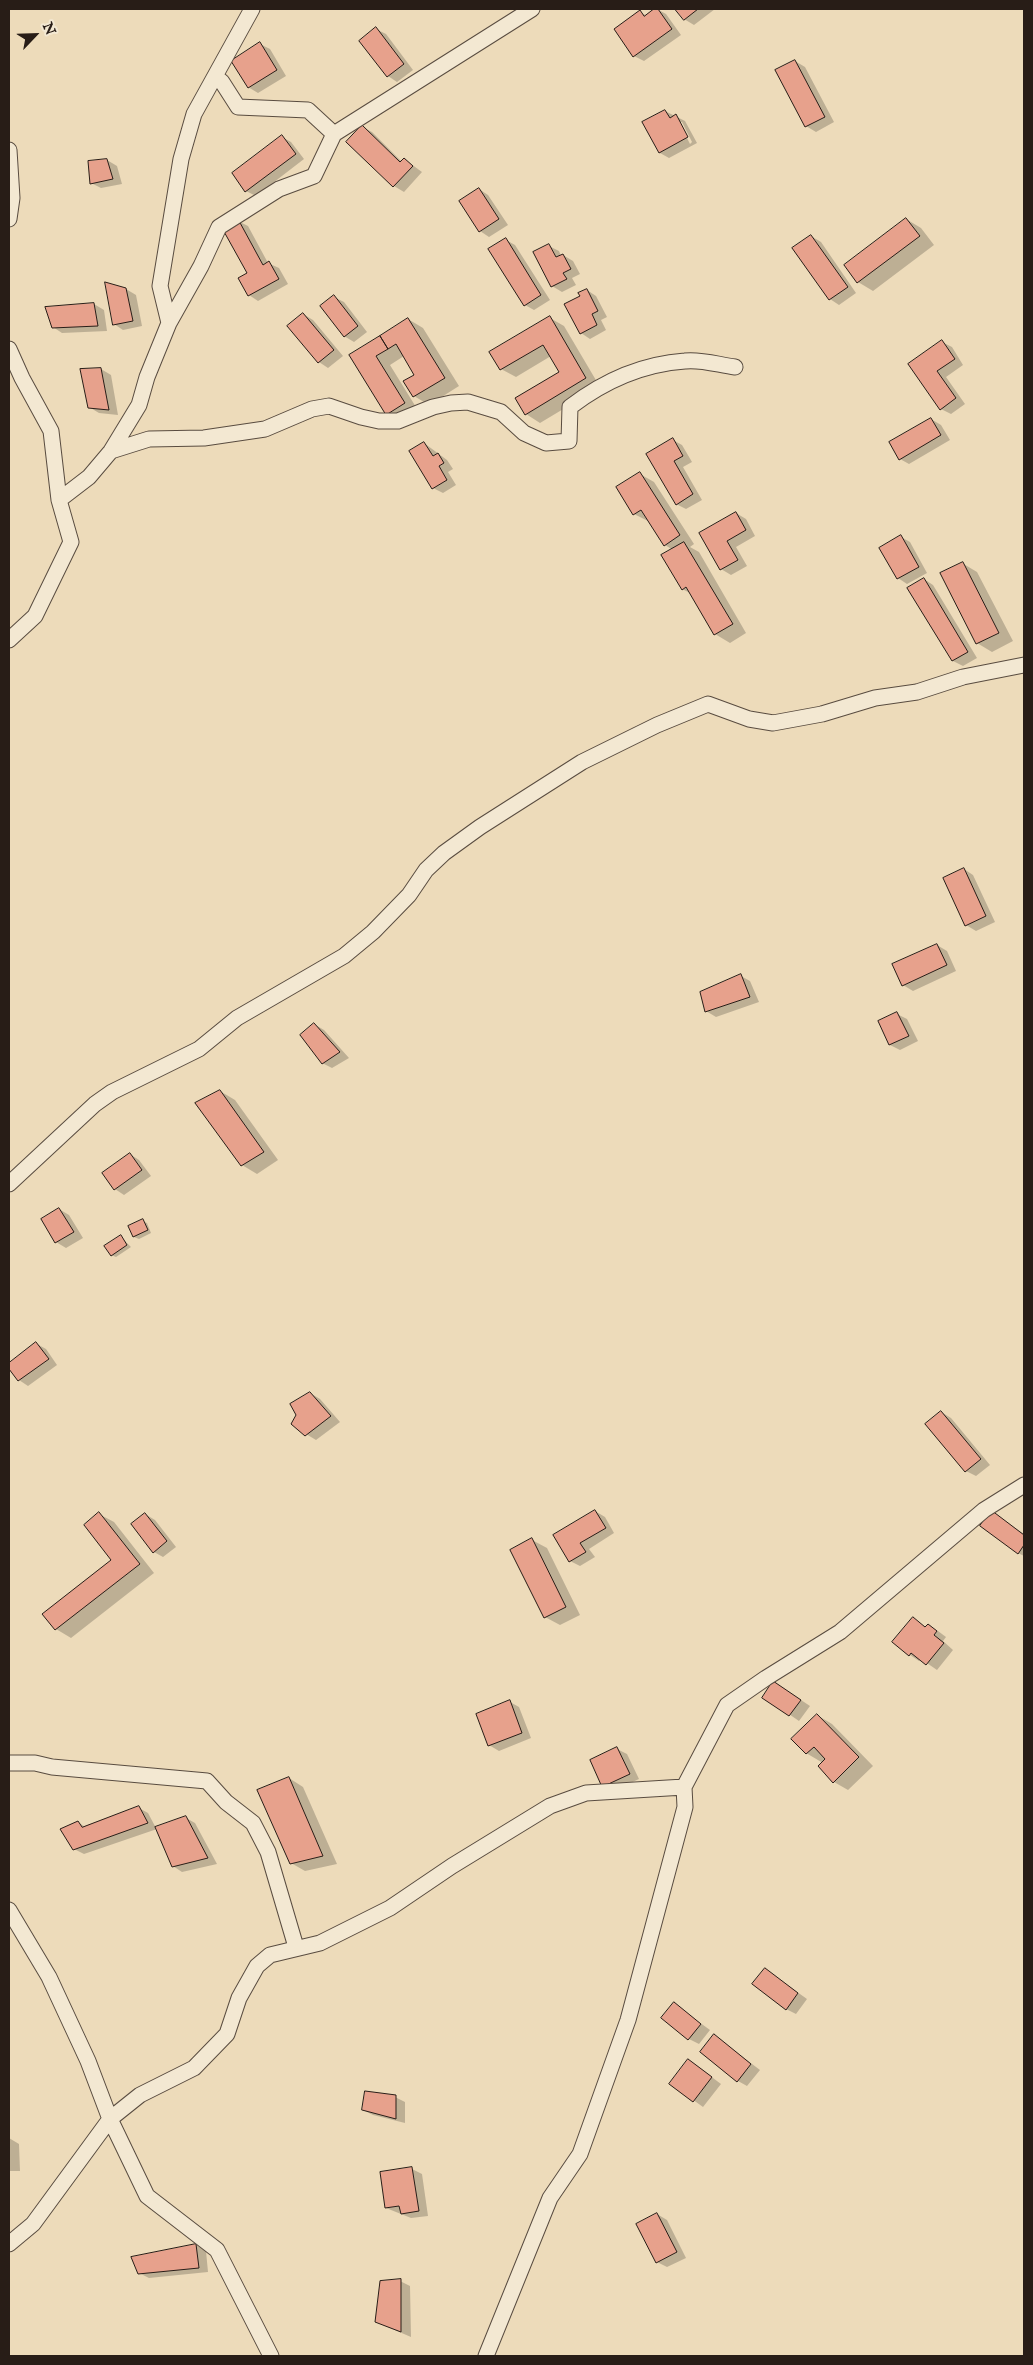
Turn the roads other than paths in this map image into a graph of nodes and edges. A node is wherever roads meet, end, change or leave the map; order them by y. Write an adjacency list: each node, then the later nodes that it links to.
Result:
1 (252, 9): 3 (street)
2 (532, 9): 4 (street)
3 (215, 76): 4 (street); 7 (street)
4 (334, 134): 7 (street)
5 (9, 150): 6 (street)
6 (9, 219)
7 (169, 323): 10 (street)
8 (9, 349): 11 (street)
9 (734, 367): 10 (street)
10 (111, 450): 11 (street)
11 (59, 500): 12 (street)
12 (9, 640)
13 (1024, 665): 14 (street)
14 (9, 1184)
15 (1024, 1486): 17 (street)
16 (9, 1763): 19 (street)
17 (684, 1787): 19 (street); 23 (street)
18 (9, 1910): 20 (street)
19 (296, 1947): 20 (street)
20 (110, 2120): 21 (street); 22 (street)
21 (9, 2244)
22 (271, 2356)
23 (486, 2356)

